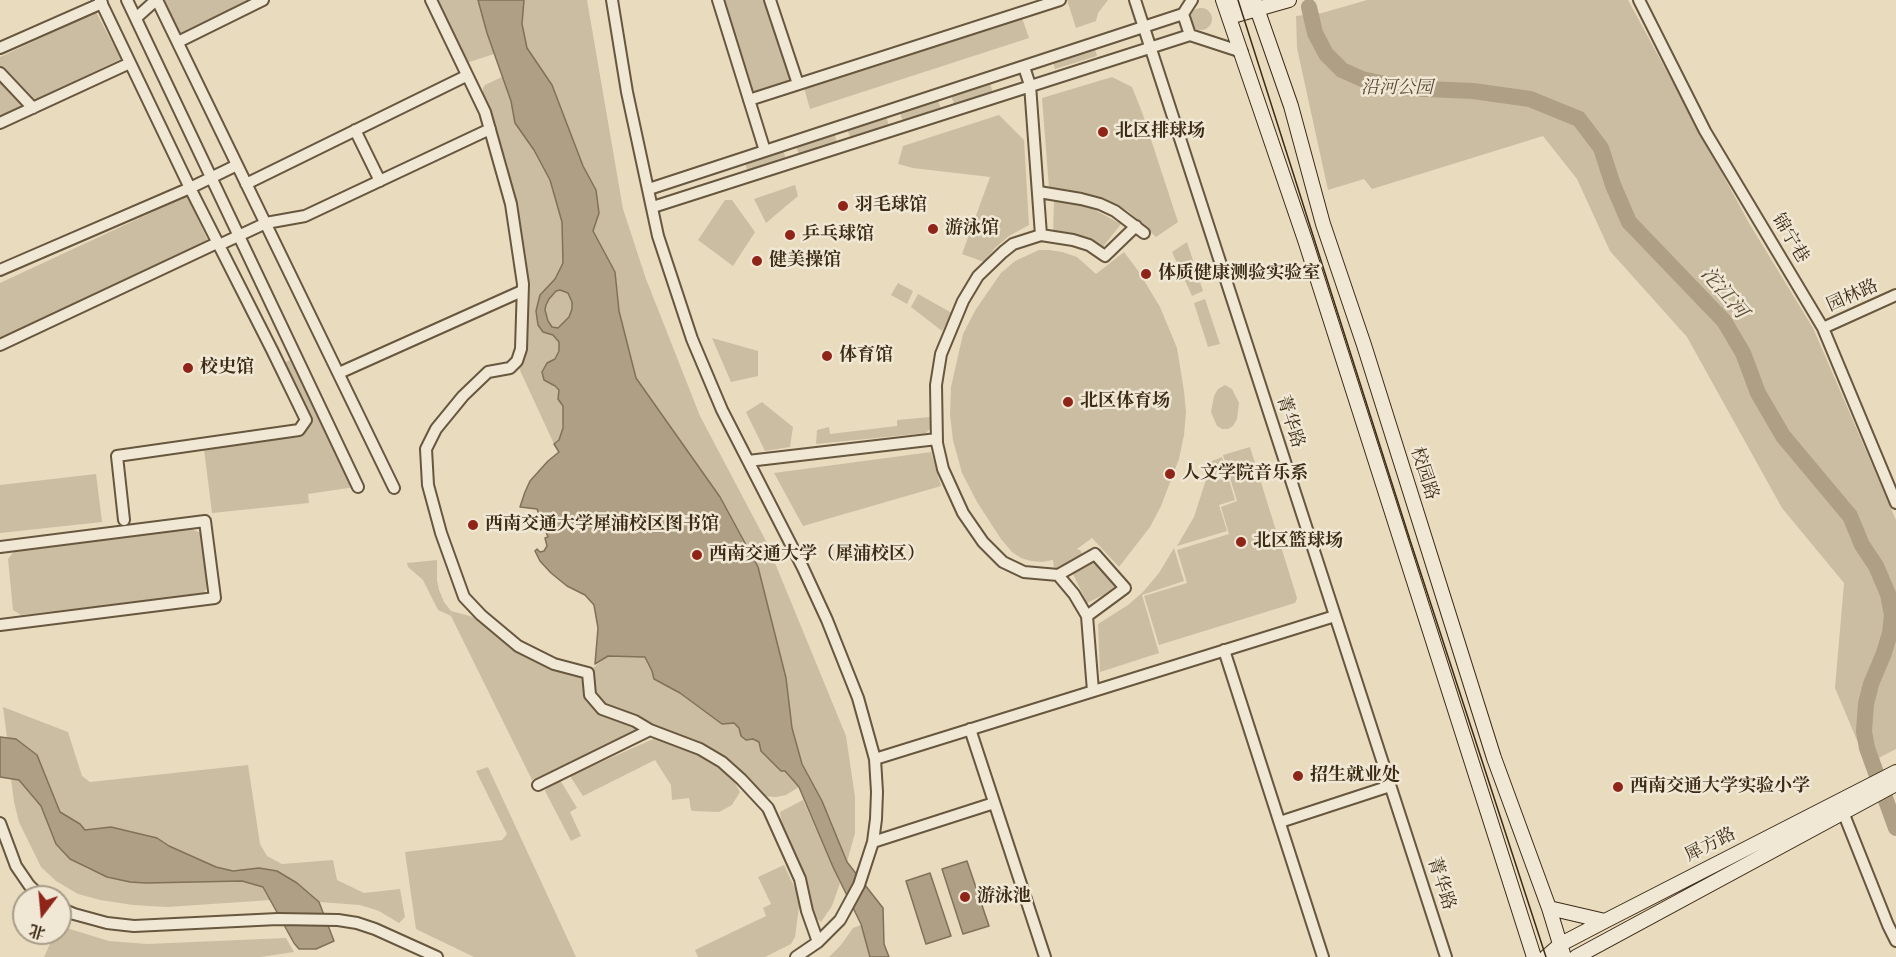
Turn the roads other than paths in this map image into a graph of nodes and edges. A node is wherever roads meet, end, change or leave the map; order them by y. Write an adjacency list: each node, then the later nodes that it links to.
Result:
1 (127, 0): 18 (street)
2 (157, 0): 18 (street); 21 (street)
3 (263, 0): 21 (street)
4 (430, 0): 28 (street)
5 (718, 0): 31 (street)
6 (770, 0): 29 (street)
7 (1060, 0): 15 (street)
8 (1135, 0): 19 (street, 菁华路)
9 (1192, 0): 17 (street)
10 (1289, 0): 14 (street)
11 (1639, 0): 52 (street, 锦宁巷)
12 (615, 1): 42 (street)
13 (101, 2): 22 (street); 25 (street)
14 (1254, 3): 16 (street); 82 (street, 校园路)
15 (1032, 4): 29 (street)
16 (1226, 8): 24 (street)
17 (1182, 14): 19 (street); 20 (street)
18 (136, 18): 38 (street)
19 (1144, 26): 23 (street, 菁华路); 26 (street)
20 (1190, 35): 23 (street); 24 (street)
21 (178, 42): 37 (street)
22 (0, 48)
23 (1151, 48): 30 (street); 64 (street, 菁华路)
24 (1242, 52): 94 (street)
25 (130, 63): 32 (street); 41 (street)
26 (1024, 67): 30 (street); 36 (street)
27 (0, 73): 32 (street)
28 (466, 76): 34 (street); 35 (street)
29 (798, 84): 31 (street)
30 (1030, 85): 43 (street); 44 (street)
31 (749, 100): 36 (street)
32 (33, 108): 33 (street)
33 (0, 123)
34 (490, 129): 39 (street); 50 (street)
35 (355, 130): 39 (street); 40 (street)
36 (765, 151): 42 (street)
37 (237, 165): 38 (street); 40 (street)
38 (212, 178): 41 (street); 47 (street)
39 (380, 181): 45 (street)
40 (246, 184): 45 (street)
41 (190, 188): 48 (street); 49 (street)
42 (649, 189): 44 (street)
43 (1039, 192): 46 (street); 46 (street)
44 (653, 207): 56 (street)
45 (266, 223): 47 (street); 54 (street)
46 (1041, 235): 55 (street)
47 (239, 236): 48 (street); 57 (street)
48 (218, 244): 53 (street); 60 (street)
49 (0, 270)
50 (522, 291): 54 (street); 69 (street)
51 (1896, 295): 52 (street, 园林路)
52 (1823, 328): 59 (street, 锦宁巷)
53 (0, 345)
54 (339, 373): 58 (street)
55 (937, 439): 56 (street); 62 (street)
56 (748, 461): 70 (street)
57 (358, 487)
58 (394, 488)
59 (1896, 503)
60 (124, 520)
61 (0, 547): 65 (street)
62 (1058, 575): 63 (street); 63 (street)
63 (1087, 616): 67 (street)
64 (1335, 616): 66 (street); 74 (street, 菁华路)
65 (0, 625)
66 (1224, 650): 67 (street); 78 (street)
67 (1093, 691): 68 (street)
68 (970, 729): 70 (street); 76 (street)
69 (650, 730): 73 (street); 87 (street)
70 (874, 759): 80 (street)
71 (1896, 772): 75 (street, 犀方路)
72 (1896, 784): 75 (street, 犀方路)
73 (538, 785)
74 (1390, 786): 78 (street); 93 (street, 菁华路)
75 (1875, 790): 77 (street, 犀方路); 84 (street, 犀方路)
76 (994, 803): 80 (street); 91 (street)
77 (1843, 812): 85 (street, 犀方路); 86 (street)
78 (1280, 822): 92 (street)
79 (0, 823): 81 (street)
80 (873, 842): 87 (street)
81 (28, 885)
82 (1549, 908): 84 (street); 88 (street, 校园路)
83 (72, 913): 89 (street)
84 (1605, 921): 88 (street, 犀方路)
85 (1611, 938): 96 (street, 犀方路); 97 (street)
86 (1896, 941)
87 (818, 942): 90 (street)
88 (1563, 951): 95 (street, 犀方路)
89 (437, 957)
90 (796, 957)
91 (1044, 957)
92 (1323, 957)
93 (1446, 957)
94 (1534, 957)
95 (1546, 957)
96 (1576, 957)
97 (1601, 957)

